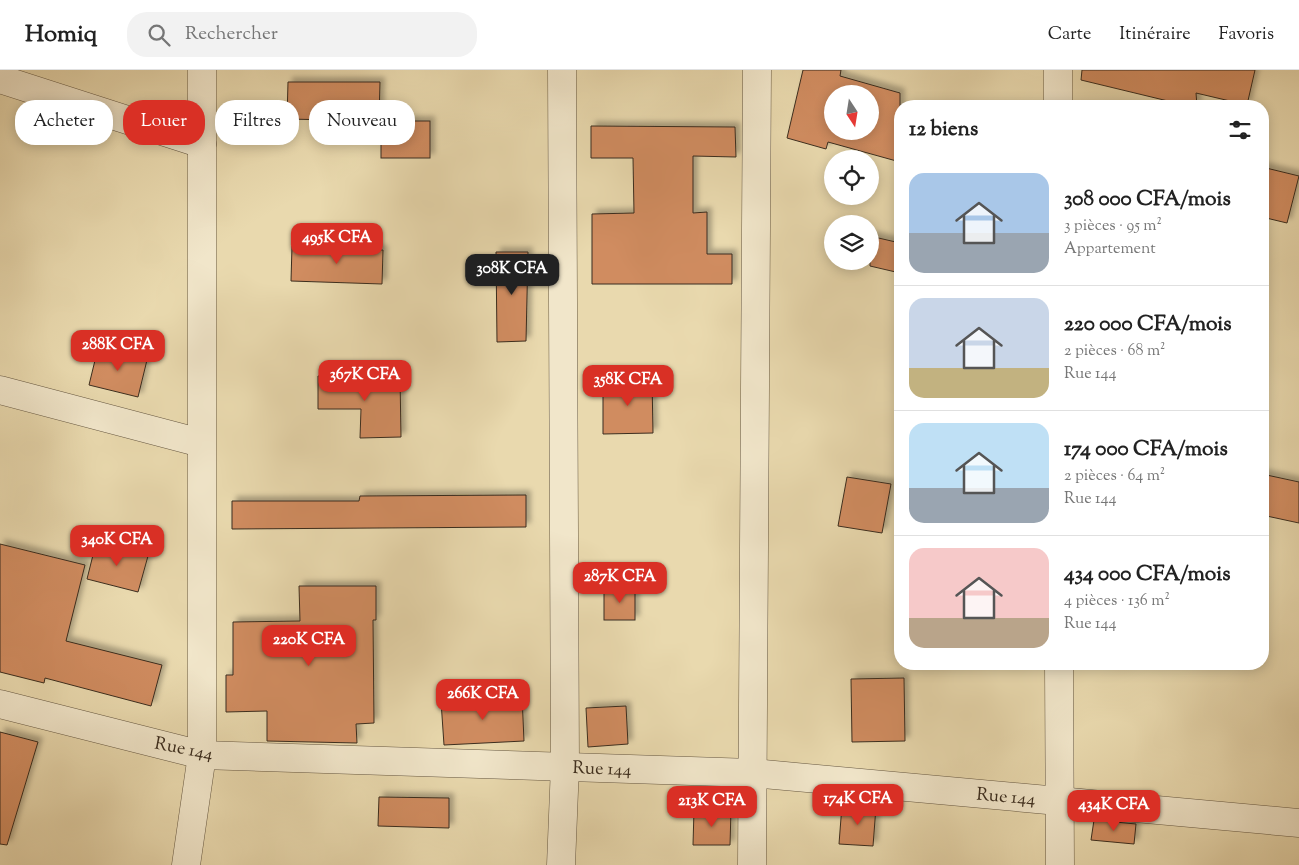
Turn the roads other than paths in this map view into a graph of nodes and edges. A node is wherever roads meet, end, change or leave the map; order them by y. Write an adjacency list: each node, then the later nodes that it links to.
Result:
1 (202, 70): 6 (street)
2 (562, 70): 15 (street)
3 (757, 70): 16 (street)
4 (1058, 70): 7 (street)
5 (0, 79): 8 (street)
6 (202, 100)
7 (1058, 100)
8 (123, 119)
9 (202, 145): 11 (street)
10 (0, 390): 11 (street)
11 (201, 443): 14 (street)
12 (1059, 670): 17 (street)
13 (0, 704): 14 (street, Rue 144)
14 (202, 755): 15 (street, Rue 144); 19 (street)
15 (565, 766): 16 (street, Rue 144); 20 (street)
16 (752, 773): 17 (street, Rue 144); 21 (street)
17 (1059, 801): 18 (street, Rue 144); 22 (street)
18 (1299, 823)
19 (186, 865)
20 (561, 865)
21 (752, 865)
22 (1060, 865)

